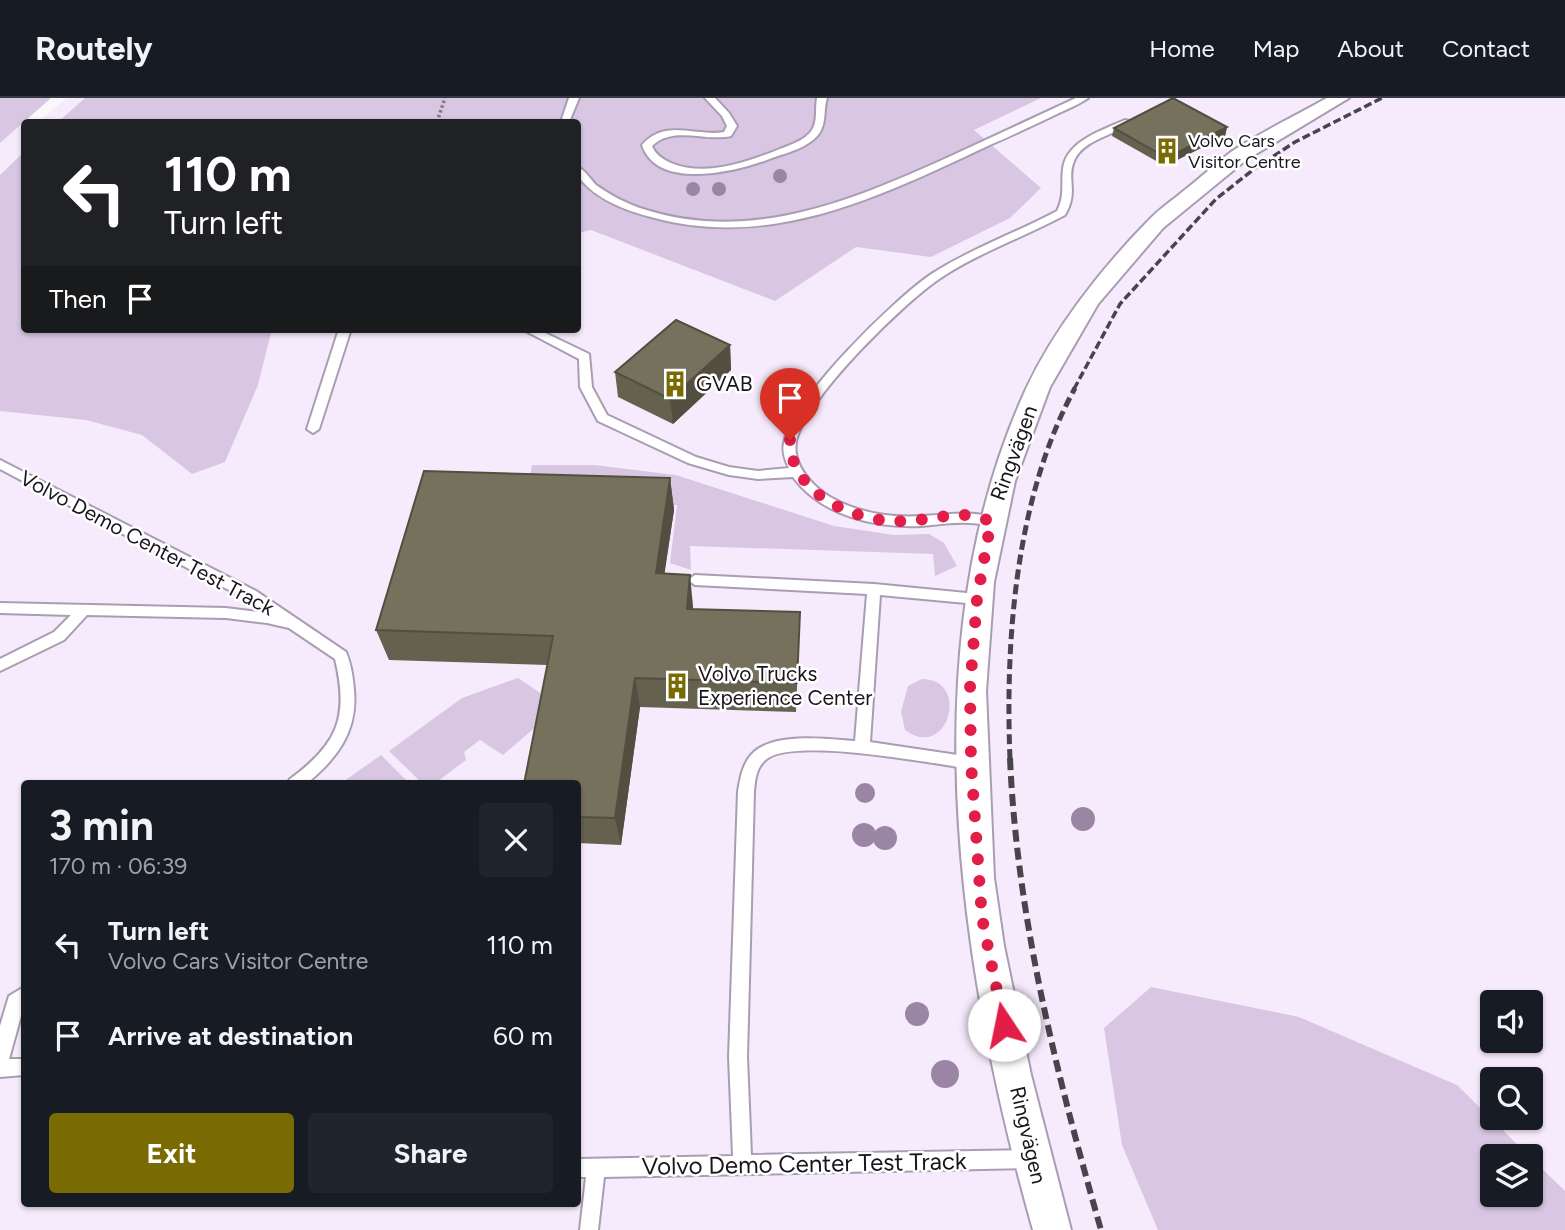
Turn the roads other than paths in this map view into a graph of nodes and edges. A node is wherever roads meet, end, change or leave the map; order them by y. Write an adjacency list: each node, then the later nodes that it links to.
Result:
1 (574, 98): 7 (lane)
2 (710, 98): 3 (lane)
3 (822, 98)
4 (1083, 98): 8 (lane)
5 (1340, 98): 14 (street, Ringvägen)
6 (1141, 116): 13 (lane)
7 (566, 119)
8 (581, 173)
9 (344, 333): 11 (lane)
10 (536, 333): 13 (lane)
11 (313, 429)
12 (0, 464): 20 (lane, Volvo Demo Center Test Track)
13 (797, 472): 14 (lane)
14 (991, 521): 17 (street, Ringvägen)
15 (695, 580): 16 (lane)
16 (874, 589): 17 (lane); 22 (lane)
17 (977, 599): 23 (street, Ringvägen)
18 (0, 608): 19 (lane, Volvo Demo Center Test Track)
19 (84, 610): 20 (lane, Volvo Demo Center Test Track); 21 (lane)
20 (293, 624): 24 (lane, Volvo Demo Center Test Track)
21 (0, 665)
22 (862, 746): 23 (lane); 30 (lane)
23 (971, 763): 29 (street, Ringvägen)
24 (300, 780)
25 (21, 997): 26 (lane)
26 (0, 1059)
27 (0, 1068): 28 (lane)
28 (21, 1068)
29 (1031, 1159): 30 (lane, Volvo Demo Center Test Track); 33 (street, Ringvägen)
30 (742, 1165): 31 (lane, Volvo Demo Center Test Track)
31 (587, 1167): 32 (lane)
32 (589, 1230)
33 (1052, 1230)

